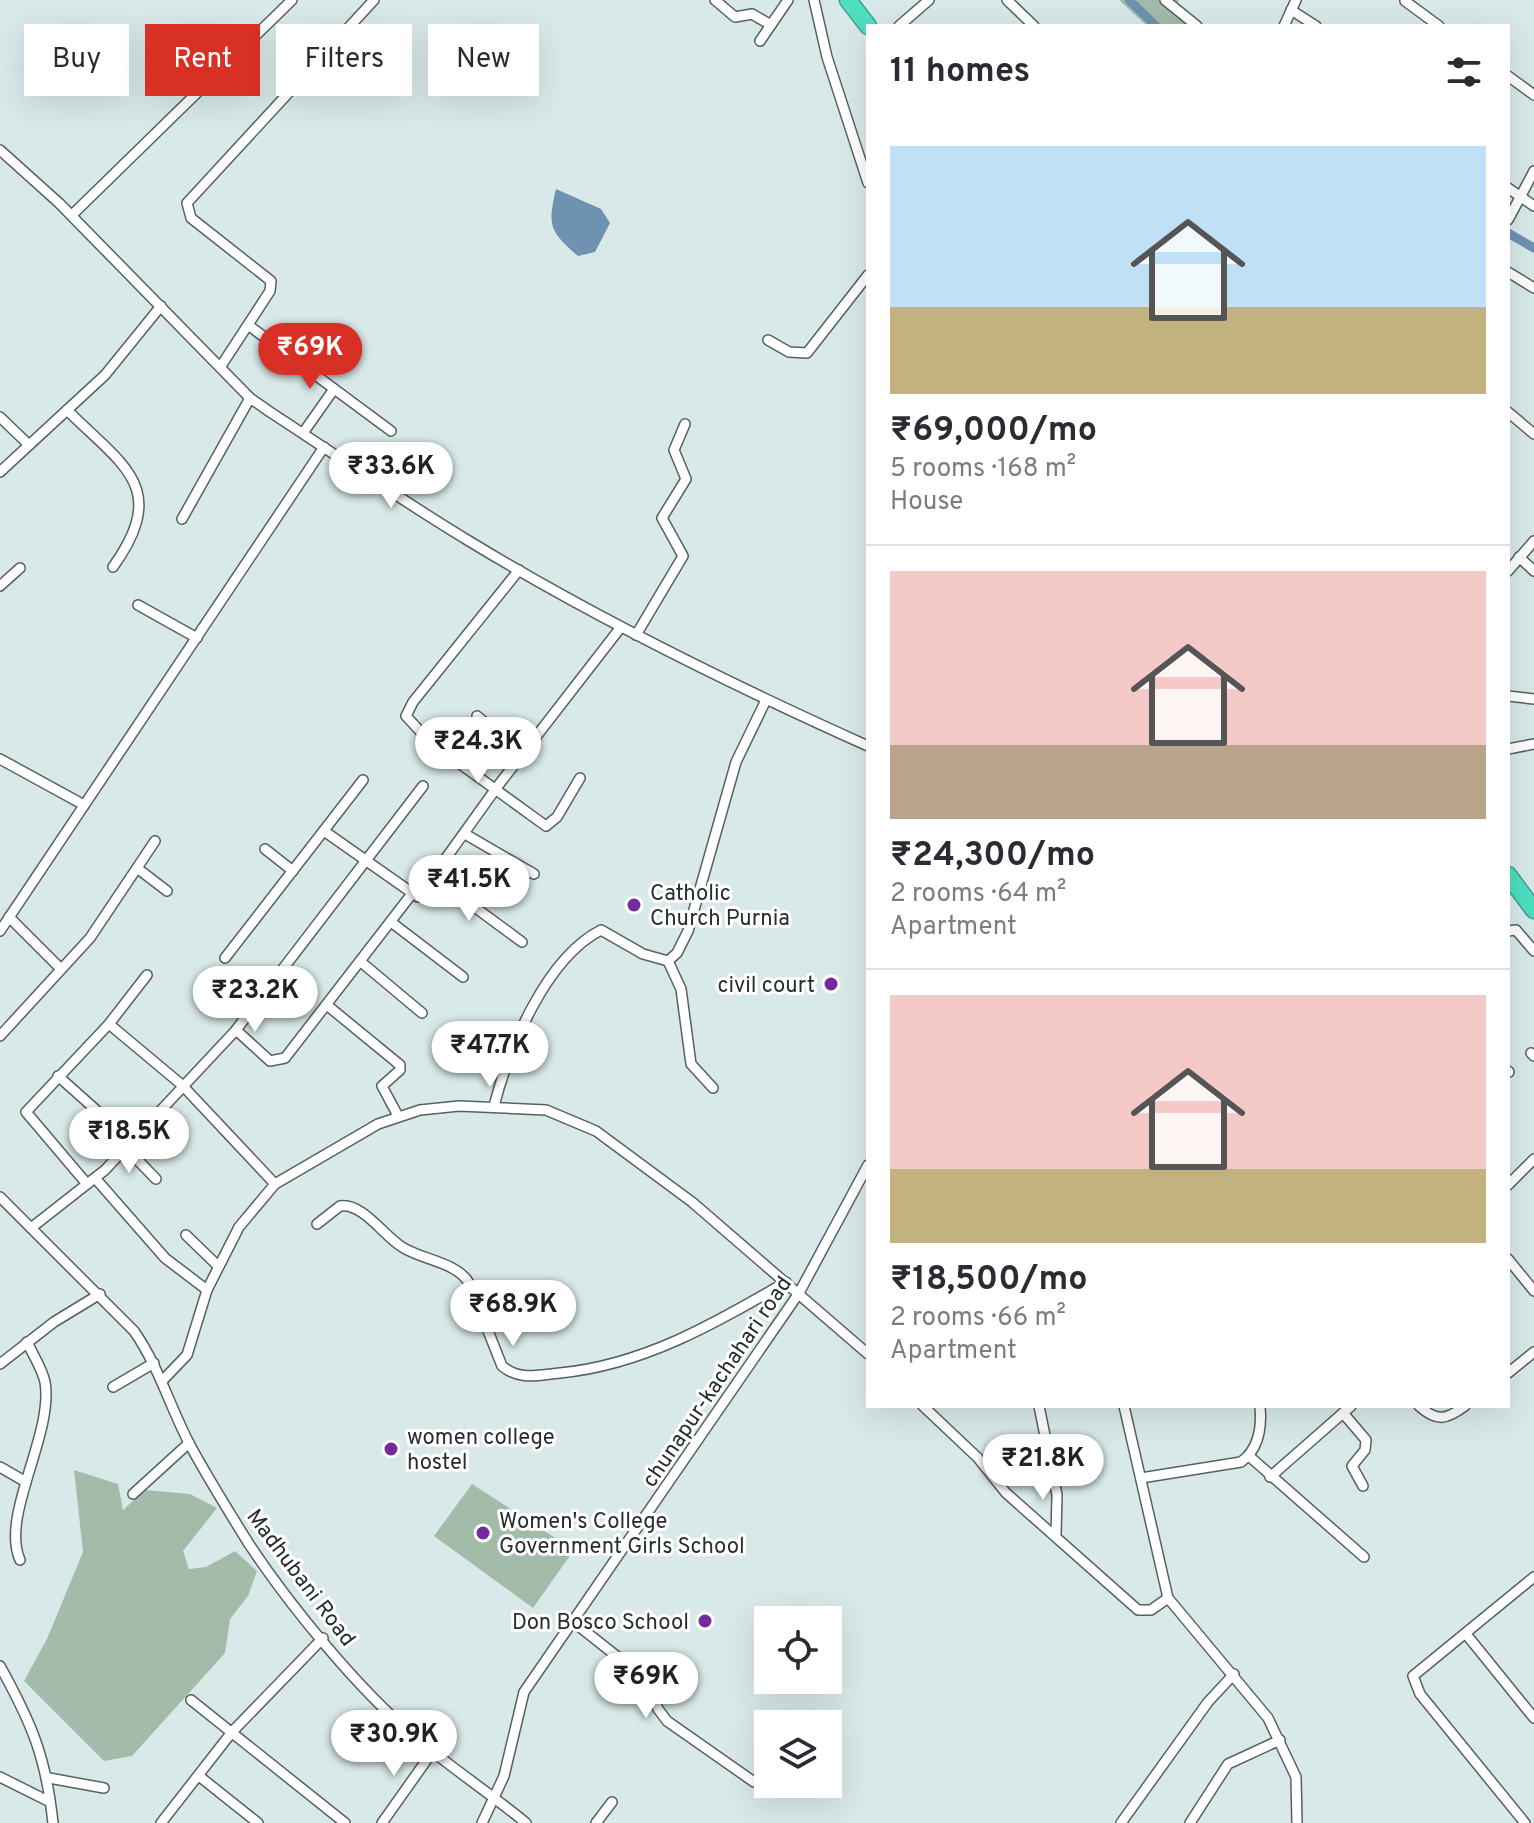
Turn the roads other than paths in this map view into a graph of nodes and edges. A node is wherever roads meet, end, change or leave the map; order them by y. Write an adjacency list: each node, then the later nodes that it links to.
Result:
1 (292, 0): 30 (street)
2 (374, 0): 36 (street)
3 (715, 0): 20 (street)
4 (788, 0): 20 (street)
5 (814, 0): 26 (street)
6 (848, 0): 13 (highway)
7 (929, 0): 14 (street)
8 (1007, 0): 15 (street)
9 (1165, 0): 16 (street)
10 (1296, 0): 12 (street)
11 (1405, 1): 19 (street)
12 (1291, 10): 17 (street); 18 (street)
13 (866, 24)
14 (901, 24)
15 (1032, 24)
16 (1195, 24)
17 (1285, 24)
18 (1313, 24)
19 (1436, 24)
20 (771, 25): 21 (street)
21 (760, 41)
22 (1510, 77): 23 (street)
23 (1534, 95)
24 (0, 150): 30 (street)
25 (1534, 171): 28 (street)
26 (866, 177)
27 (1510, 189): 28 (street)
28 (1519, 196): 29 (street); 31 (street)
29 (1534, 206)
30 (72, 215): 35 (street)
31 (1510, 216)
32 (1510, 273): 34 (street)
33 (866, 278): 37 (street)
34 (1534, 288)
35 (161, 306): 38 (street); 41 (street)
36 (248, 325): 38 (street); 39 (street)
37 (768, 340)
38 (221, 366): 40 (street)
39 (334, 389): 45 (street); 46 (street)
40 (250, 398): 46 (street); 51 (street)
41 (67, 410): 48 (street); 54 (street)
42 (1510, 414): 47 (street)
43 (0, 417): 48 (street)
44 (685, 424): 62 (street)
45 (391, 431)
46 (303, 433): 49 (street)
47 (1534, 434)
48 (29, 445): 50 (street)
49 (324, 447): 57 (street); 63 (street)
50 (0, 472)
51 (182, 519)
52 (1534, 541): 53 (street)
53 (1519, 557): 56 (street); 58 (street)
54 (113, 567)
55 (20, 568): 59 (street)
56 (1510, 568)
57 (519, 570): 61 (street); 76 (street)
58 (1534, 571)
59 (0, 586)
60 (138, 605): 63 (street)
61 (621, 627): 62 (street); 71 (street)
62 (636, 635): 66 (street)
63 (197, 638): 77 (street)
64 (1510, 696): 65 (street)
65 (1534, 699)
66 (766, 700): 69 (street); 100 (street)
67 (477, 716): 71 (street)
68 (1534, 744): 70 (street)
69 (866, 745)
70 (1510, 749)
71 (523, 755): 76 (street)
72 (0, 759): 77 (street)
73 (580, 778): 76 (street)
74 (363, 780): 78 (street)
75 (423, 786): 82 (street)
76 (497, 787): 79 (street)
77 (84, 805): 93 (street)
78 (324, 831): 82 (street); 85 (street)
79 (465, 834): 86 (street); 87 (street)
80 (155, 841): 84 (street)
81 (265, 849): 85 (street)
82 (367, 862): 90 (street); 108 (street)
83 (1510, 865): 91 (highway)
84 (137, 868): 89 (street); 102 (street)
85 (293, 871): 99 (street)
86 (534, 874)
87 (435, 878): 90 (street); 97 (street)
88 (1510, 878): 92 (highway)
89 (167, 891)
90 (411, 895): 94 (street)
91 (1534, 896)
92 (1534, 910)
93 (9, 917): 95 (street); 102 (street)
94 (391, 922): 101 (street); 104 (street)
95 (0, 931)
96 (1510, 931): 98 (street)
97 (522, 942)
98 (1534, 951)
99 (225, 958)
100 (668, 961): 112 (street); 113 (street)
101 (361, 962): 105 (street); 106 (street)
102 (60, 968): 109 (street)
103 (147, 975): 107 (street)
104 (463, 977)
105 (328, 1006): 108 (street); 114 (street)
106 (422, 1013)
107 (109, 1024): 110 (street); 111 (street)
108 (236, 1030): 111 (street)
109 (0, 1036)
110 (58, 1076): 115 (street); 119 (street)
111 (184, 1087): 115 (street); 121 (street)
112 (713, 1088)
113 (494, 1106): 114 (street); 128 (street)
114 (398, 1116): 121 (street)
115 (129, 1145): 118 (street); 119 (street)
116 (1534, 1159): 120 (street)
117 (866, 1169): 131 (street, chunapur-kachahari road)
118 (156, 1179)
119 (91, 1181): 124 (street); 129 (street)
120 (1510, 1183)
121 (275, 1184): 127 (street)
122 (0, 1197): 124 (street, Madhubani Road)
123 (317, 1224): 128 (street)
124 (31, 1228): 132 (street, Madhubani Road)
125 (186, 1235): 127 (street)
126 (1510, 1261): 130 (street)
127 (218, 1266): 129 (street)
128 (786, 1282): 131 (street)
129 (207, 1290): 139 (street)
130 (1534, 1291)
131 (799, 1293): 134 (street); 161 (street, chunapur-kachahari road)
132 (100, 1294): 133 (street); 136 (street, Madhubani Road)
133 (27, 1342): 137 (street); 153 (street)
134 (866, 1352)
135 (1534, 1352): 138 (street)
136 (154, 1363): 139 (street, Madhubani Road); 140 (street)
137 (0, 1364)
138 (1510, 1371)
139 (163, 1380): 148 (street, Madhubani Road)
140 (113, 1387)
141 (925, 1408): 156 (street)
142 (1039, 1408): 156 (street)
143 (1124, 1408): 152 (street)
144 (1260, 1408): 149 (street)
145 (1422, 1408): 146 (street)
146 (1462, 1408)
147 (1347, 1410): 151 (street); 154 (street)
148 (189, 1443): 155 (street); 163 (street, Madhubani Road)
149 (1249, 1456): 151 (street); 152 (street)
150 (0, 1467): 153 (street)
151 (1270, 1477): 157 (street)
152 (1141, 1478): 160 (street)
153 (26, 1482): 158 (street)
154 (1363, 1486)
155 (133, 1494)
156 (1056, 1534): 160 (street)
157 (1364, 1557)
158 (20, 1560)
159 (1534, 1577): 162 (street)
160 (1168, 1598): 165 (street)
161 (571, 1620): 174 (street); 176 (street, chunapur-kachahari road)
162 (1466, 1634): 167 (street); 190 (street)
163 (323, 1638): 168 (street); 170 (street, Madhubani Road)
164 (0, 1666): 173 (street)
165 (1234, 1674): 169 (street); 187 (street)
166 (191, 1700): 168 (street)
167 (1534, 1718)
168 (232, 1732): 171 (street); 182 (street)
169 (1280, 1740): 188 (street); 189 (street)
170 (433, 1751): 176 (street, Madhubani Road); 183 (street)
171 (199, 1776): 179 (street); 181 (street)
172 (0, 1777): 177 (street)
173 (49, 1778): 175 (street); 177 (street)
174 (754, 1782)
175 (104, 1788)
176 (496, 1798): 184 (street, chunapur-kachahari road); 185 (street, Madhubani Road)
177 (50, 1802): 180 (street)
178 (612, 1802): 186 (street)
179 (168, 1821)
180 (55, 1822)
181 (258, 1823)
182 (345, 1823)
183 (382, 1823)
184 (482, 1823)
185 (526, 1823)
186 (596, 1823)
187 (1121, 1823)
188 (1190, 1823)
189 (1297, 1823)
190 (1525, 1823)

